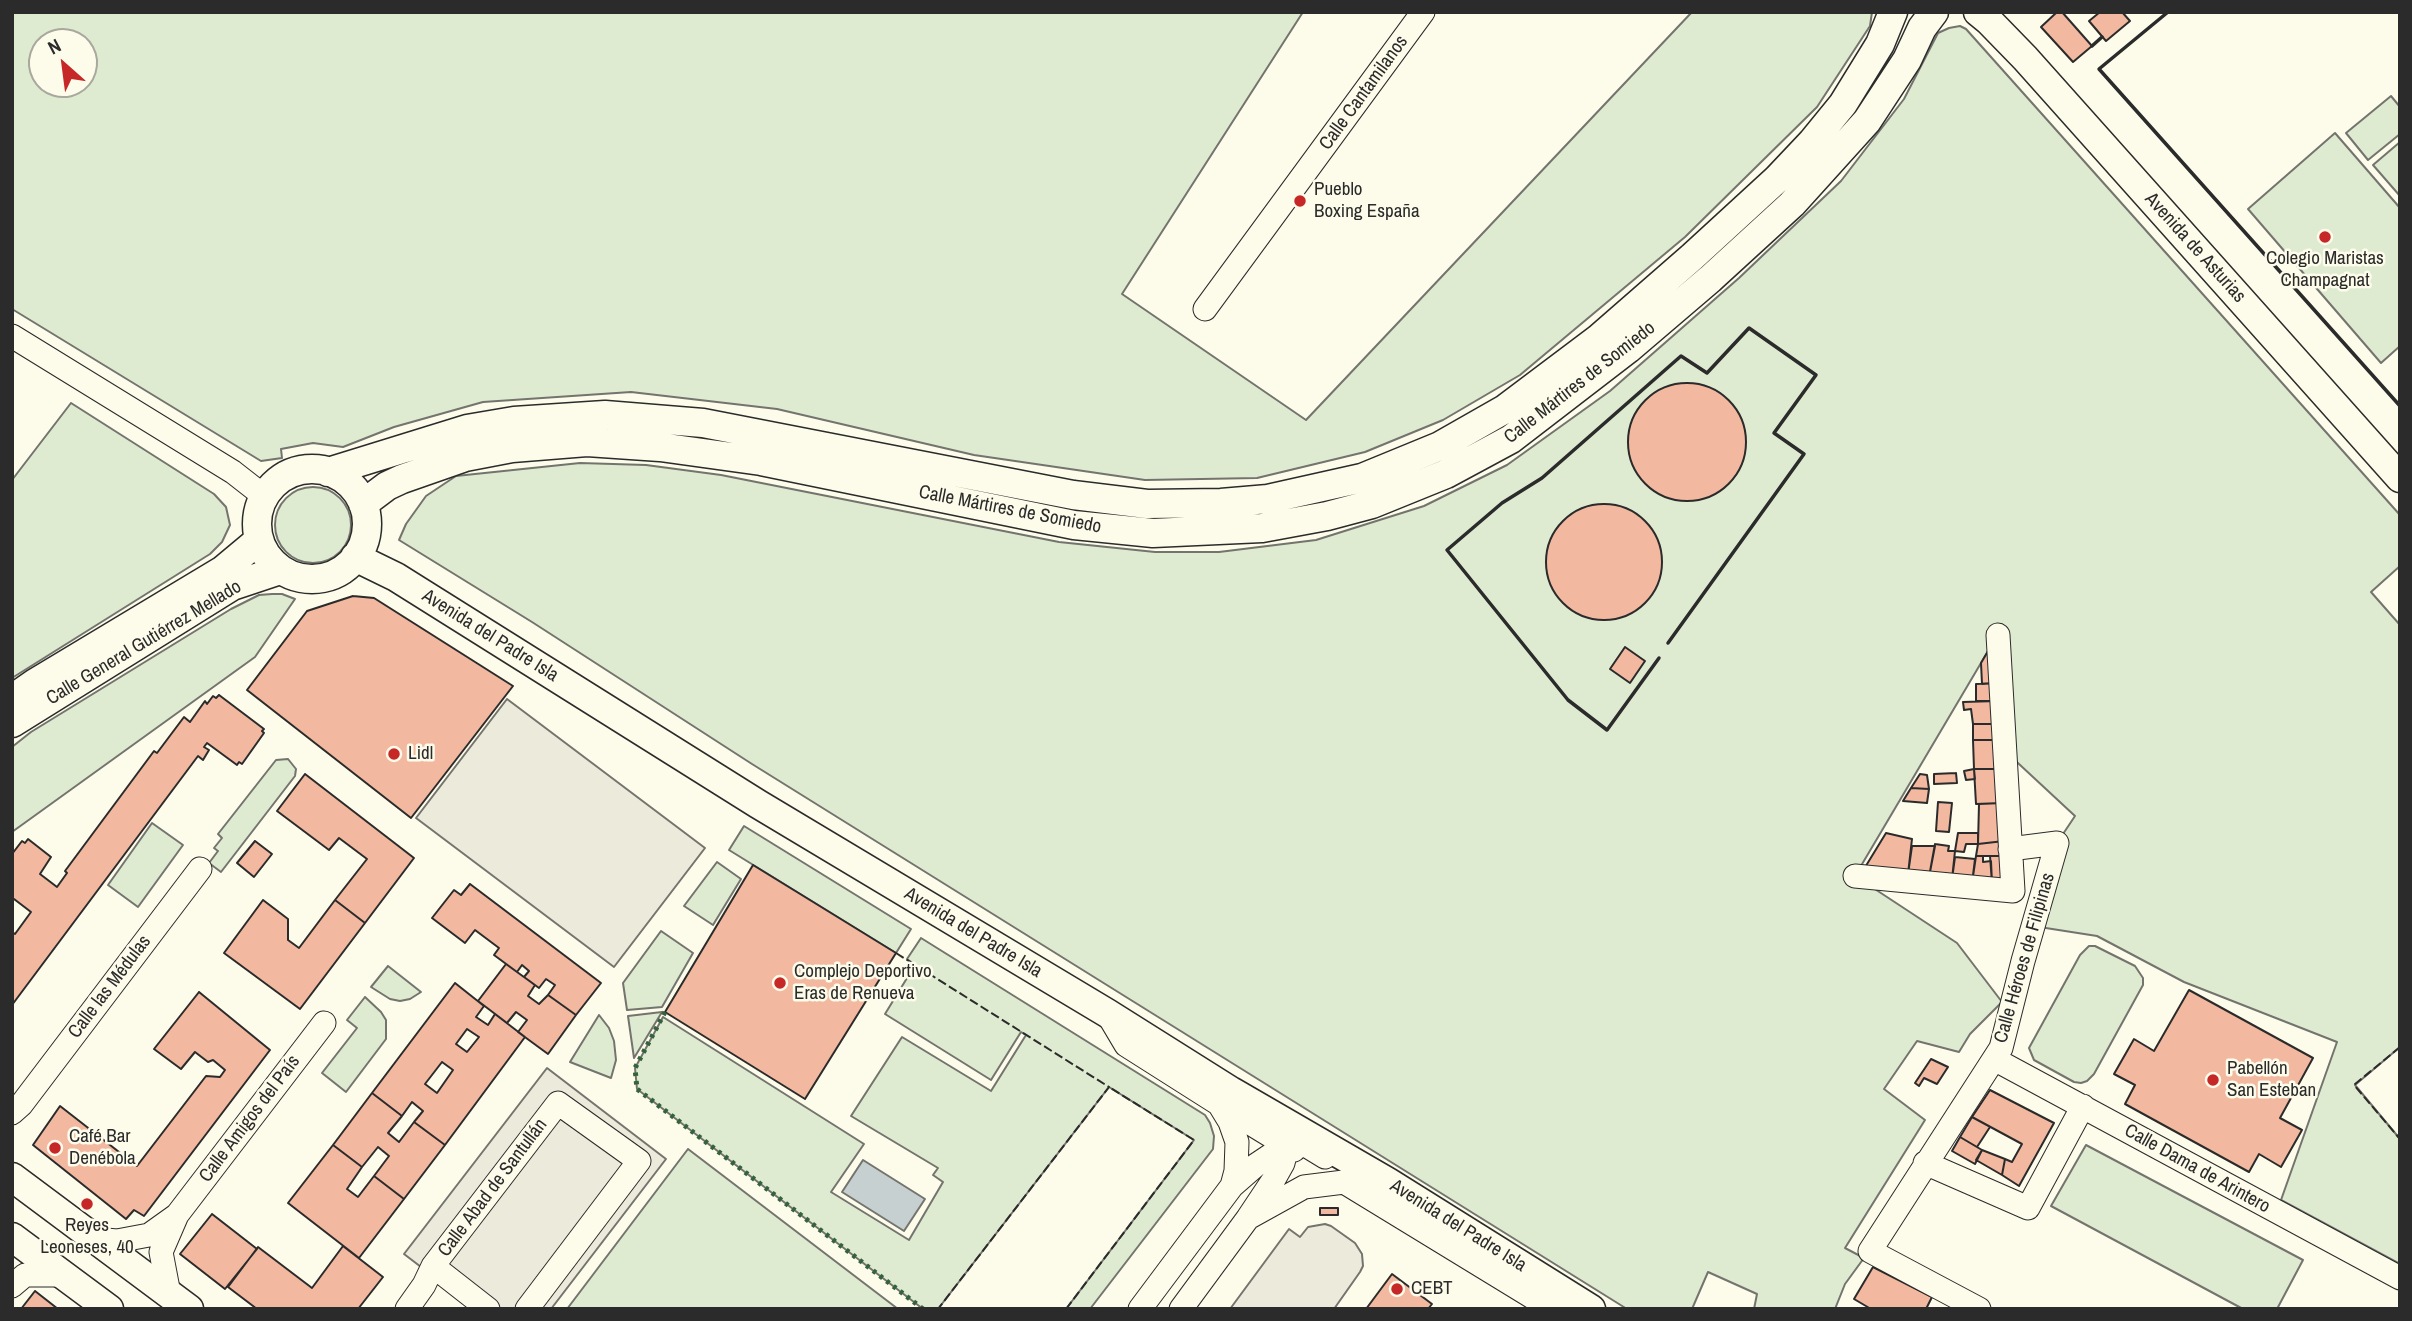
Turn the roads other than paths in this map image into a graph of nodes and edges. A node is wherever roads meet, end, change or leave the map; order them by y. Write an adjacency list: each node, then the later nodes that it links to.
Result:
1 (1423, 12): 5 (street, Calle Cantamilanos)
2 (1893, 12): 7 (main road, Calle Mártires de Somiedo)
3 (1934, 12): 10 (main road, Calle Mártires de Somiedo)
4 (1984, 15): 8 (main road, Avenida de Asturias)
5 (1205, 309)
6 (12, 336): 9 (street)
7 (328, 472): 9 (main road); 10 (main road)
8 (2400, 478)
9 (265, 497): 11 (main road)
10 (363, 503): 12 (main road)
11 (259, 540): 13 (main road); 15 (main road, Calle General Gutiérrez Mellado)
12 (355, 557): 13 (main road); 22 (main road, Avenida del Padre Isla)
13 (280, 570): 16 (main road, Calle General Gutiérrez Mellado)
14 (1998, 635): 17 (street, Calle Héroes de Filipinas)
15 (12, 699)
16 (12, 723)
17 (2010, 849): 19 (street, Calle Héroes de Filipinas); 21 (street, Calle Héroes de Filipinas)
18 (200, 869): 24 (street, Calle las Médulas)
19 (1855, 876)
20 (324, 1023): 31 (street, Calle Amigos del País)
21 (1994, 1059): 23 (street, Calle Dama de Arintero); 26 (street, Calle Héroes de Filipinas)
22 (1225, 1098): 25 (street); 29 (main road, Avenida del Padre Isla); 30 (street)
23 (2083, 1106): 26 (street); 37 (street, Calle Dama de Arintero)
24 (15, 1113)
25 (1287, 1147): 28 (street); 29 (street); 30 (street); 32 (street)
26 (1925, 1163): 40 (street, Calle Héroes de Filipinas)
27 (12, 1177): 34 (main road)
28 (1338, 1182): 32 (street); 47 (street)
29 (1388, 1182): 48 (main road, Avenida del Padre Isla)
30 (1232, 1186): 45 (street)
31 (177, 1215): 34 (street, Calle Amigos del País); 39 (street, Calle Amigos del País)
32 (1248, 1218): 46 (street)
33 (12, 1237): 36 (main road)
34 (95, 1239): 39 (main road)
35 (433, 1266): 42 (street, Calle Abad de Santullán); 43 (street, Calle Abad de Santullán); 44 (street, Calle Abad de Santullán)
36 (63, 1275): 38 (street); 41 (main road)
37 (2400, 1278)
38 (12, 1286)
39 (179, 1301)
40 (1972, 1307)
41 (109, 1309)
42 (407, 1309)
43 (488, 1309)
44 (527, 1309)
45 (1140, 1309)
46 (1181, 1309)
47 (1552, 1309)
48 (1591, 1309)

